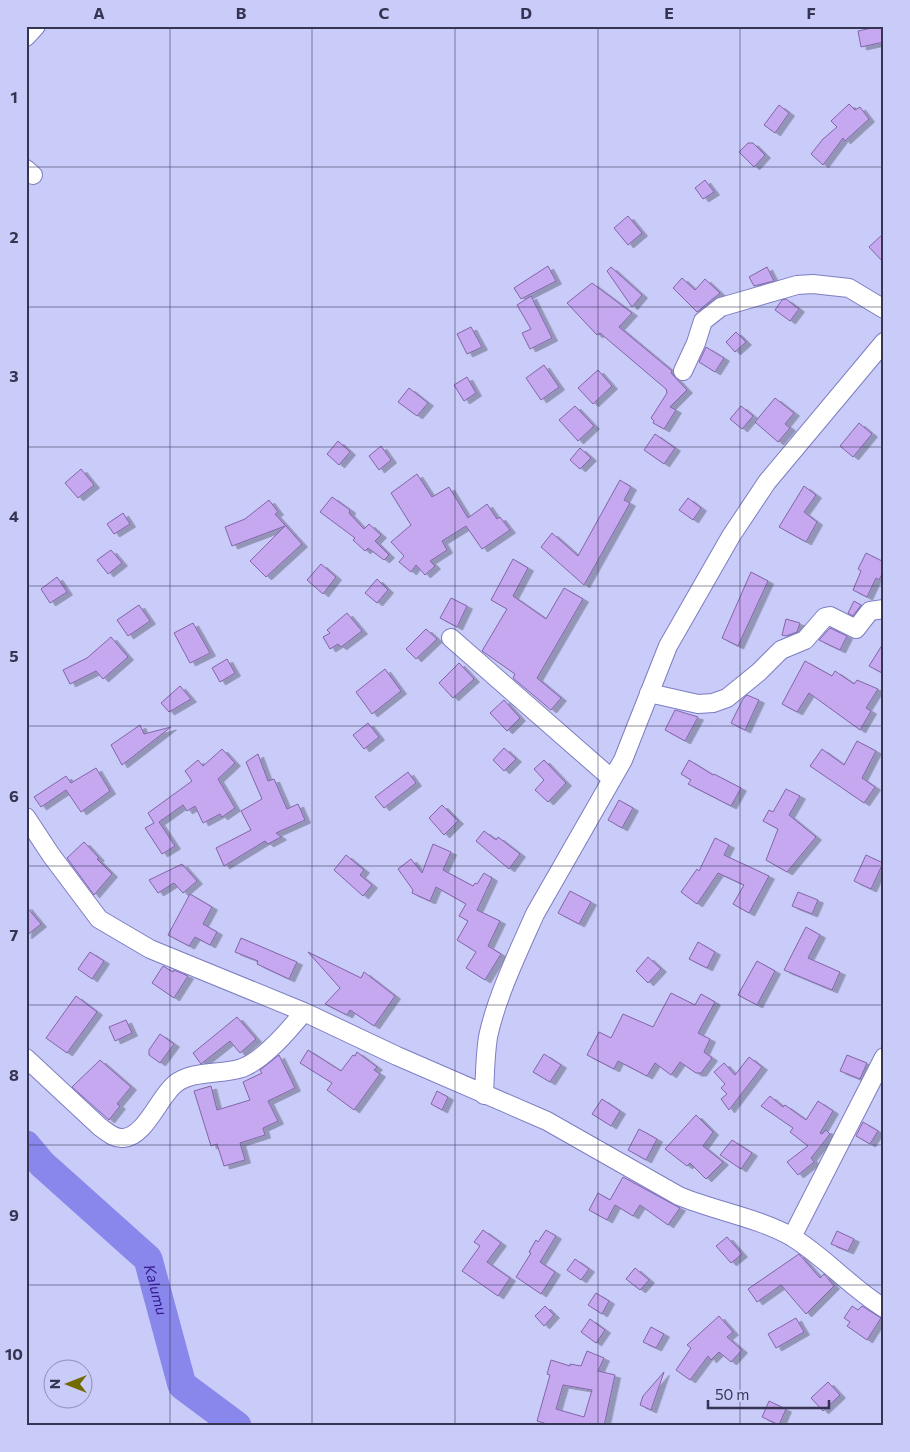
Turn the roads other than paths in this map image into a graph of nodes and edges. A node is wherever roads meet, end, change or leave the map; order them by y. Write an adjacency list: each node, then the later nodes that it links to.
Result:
1 (36, 26): 2 (street)
2 (26, 37)
3 (884, 309): 5 (street)
4 (884, 342): 8 (street)
5 (683, 371)
6 (884, 609): 8 (street)
7 (451, 638): 9 (street)
8 (650, 693): 9 (street)
9 (612, 779): 14 (street)
10 (26, 817): 11 (street)
11 (304, 1012): 13 (street); 14 (street)
12 (884, 1057): 15 (street)
13 (26, 1058)
14 (484, 1095): 15 (street)
15 (792, 1237): 16 (street)
16 (884, 1308)

